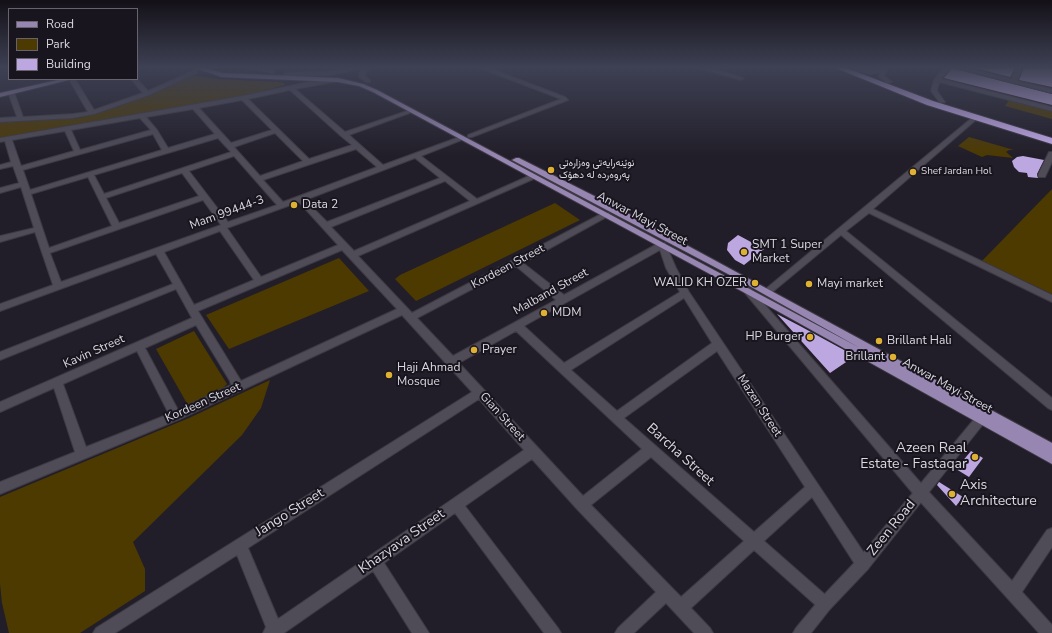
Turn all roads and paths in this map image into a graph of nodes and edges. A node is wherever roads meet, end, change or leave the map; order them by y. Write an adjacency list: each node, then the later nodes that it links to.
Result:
1 (13, 98): 20 (street)
2 (82, 98): 17 (street)
3 (137, 98): 17 (street)
4 (243, 98): 14 (street); 24 (street)
5 (302, 98): 27 (street)
6 (386, 98): 16 (main road, Anwar Mayi Street)
7 (397, 98): 29 (main road, Anwar Mayi Street)
8 (562, 98): 29 (street, Mam 99444-3)
9 (916, 98): 19 (highway)
10 (930, 98): 13 (highway)
11 (939, 98): 13 (street)
12 (1004, 98): 15 (street)
13 (942, 102): 25 (highway)
14 (195, 107): 18 (street); 26 (street)
15 (1052, 110)
16 (412, 111): 27 (street); 29 (main road, Anwar Mayi Street)
17 (92, 113): 20 (street)
18 (142, 116): 22 (street); 23 (street)
19 (975, 118): 28 (highway); 58 (street)
20 (21, 119): 21 (street)
21 (0, 120)
22 (67, 128): 30 (street); 36 (street)
23 (155, 131): 35 (street); 36 (street)
24 (276, 131): 33 (street); 40 (street)
25 (1052, 134)
26 (220, 135): 33 (street); 35 (street)
27 (343, 135): 34 (street)
28 (1032, 135): 31 (highway); 32 (street)
29 (466, 137): 39 (street, Mam 99444-3); 47 (main road, Anwar Mayi Street); 75 (main road, Anwar Mayi Street)
30 (4, 139): 41 (street)
31 (1052, 140)
32 (1052, 145)
33 (229, 146): 37 (street)
34 (356, 146): 40 (street); 43 (street)
35 (166, 151): 45 (street)
36 (78, 153): 41 (street)
37 (236, 153): 44 (street); 48 (street)
38 (1052, 154): 46 (street)
39 (416, 155): 43 (street, Mam 99444-3); 49 (street)
40 (308, 162): 48 (street)
41 (17, 166): 42 (street); 50 (street)
42 (0, 167)
43 (382, 168): 55 (street, Mam 99444-3)
44 (184, 170): 53 (street); 54 (street)
45 (90, 174): 52 (street); 53 (street)
46 (1042, 175)
47 (534, 177): 56 (street); 59 (main road, Anwar Mayi Street)
48 (258, 178): 57 (street)
49 (446, 178): 56 (street); 60 (street)
50 (23, 184): 51 (street); 52 (street)
51 (0, 191)
52 (27, 193): 63 (street)
53 (102, 197): 61 (street)
54 (204, 197): 61 (street); 62 (street)
55 (300, 199): 57 (street, Mam 99444-3); 60 (street, Gian Street)
56 (476, 202): 68 (street)
57 (282, 206): 62 (street, Mam 99444-3)
58 (868, 209): 64 (street); 77 (street)
59 (606, 215): 66 (main road, Anwar Mayi Street); 70 (street, Kordeen Street)
60 (324, 226): 68 (street, Gian Street)
61 (117, 227): 69 (street)
62 (224, 227): 67 (street, Mam 99444-3); 71 (street)
63 (38, 229): 65 (street); 69 (street)
64 (841, 231): 75 (street); 93 (street)
65 (0, 239)
66 (662, 245): 74 (main road, Anwar Mayi Street); 76 (street, Mazen Street); 78 (street, Malband Street)
67 (159, 251): 72 (street); 73 (street, Mam 99444-3)
68 (348, 251): 71 (street); 81 (street, Gian Street)
69 (45, 252): 73 (street)
70 (516, 262): 78 (street); 81 (street, Kordeen Street)
71 (259, 281): 80 (street)
72 (178, 285): 80 (street); 86 (street)
73 (58, 287): 79 (street, Mam 99444-3)
74 (748, 291): 88 (main road, Anwar Mayi Street); 105 (street)
75 (767, 292): 88 (main road, Anwar Mayi Street)
76 (685, 293): 84 (street, Mazen Street); 89 (street)
77 (1052, 299)
78 (563, 300): 83 (street, Malband Street)
79 (0, 308)
80 (192, 310): 82 (street)
81 (406, 314): 87 (street, Gian Street); 91 (street, Kordeen Street)
82 (198, 320): 85 (street, Kavin Street); 91 (street)
83 (517, 326): 87 (street, Malband Street); 89 (street, Barcha Street)
84 (719, 344): 96 (street); 104 (street, Mazen Street)
85 (139, 346): 90 (street, Kavin Street); 95 (street)
86 (0, 356)
87 (452, 362): 92 (street, Gian Street)
88 (886, 362): 97 (main road, Anwar Mayi Street); 98 (main road, Anwar Mayi Street)
89 (564, 369): 96 (street, Barcha Street)
90 (57, 382): 94 (street, Kavin Street); 101 (street)
91 (237, 388): 95 (street, Kordeen Street)
92 (480, 393): 100 (street, Gian Street); 110 (street, Jango Street)
93 (1052, 405)
94 (0, 407)
95 (176, 416): 101 (street, Kordeen Street)
96 (616, 418): 99 (street, Barcha Street)
97 (980, 420): 102 (main road, Anwar Mayi Street); 105 (street, Zeen Road)
98 (1052, 448)
99 (651, 449): 107 (street); 109 (street, Barcha Street)
100 (533, 451): 106 (street, Khazyava Street); 107 (street, Gian Street)
101 (82, 454): 103 (street, Kordeen Street)
102 (1052, 459)
103 (0, 488)
104 (813, 488): 109 (street); 112 (street, Mazen Street)
105 (921, 493): 112 (street, Zeen Road); 113 (street)
106 (456, 504): 111 (street, Khazyava Street); 120 (street)
107 (582, 505): 114 (street, Gian Street)
108 (1052, 535): 113 (street)
109 (755, 542): 115 (street, Barcha Street); 116 (street)
110 (240, 544): 117 (street); 118 (street, Jango Street)
111 (375, 561): 117 (street, Khazyava Street); 119 (street)
112 (863, 564): 115 (street, Zeen Road)
113 (1012, 592): 124 (street)
114 (666, 593): 116 (street, Gian Street); 121 (street)
115 (825, 604): 123 (street, Zeen Road)
116 (680, 608): 122 (street, Gian Street)
117 (273, 632)
118 (101, 633)
119 (422, 633)
120 (553, 633)
121 (623, 633)
122 (705, 633)
123 (801, 633)
124 (1049, 633)

